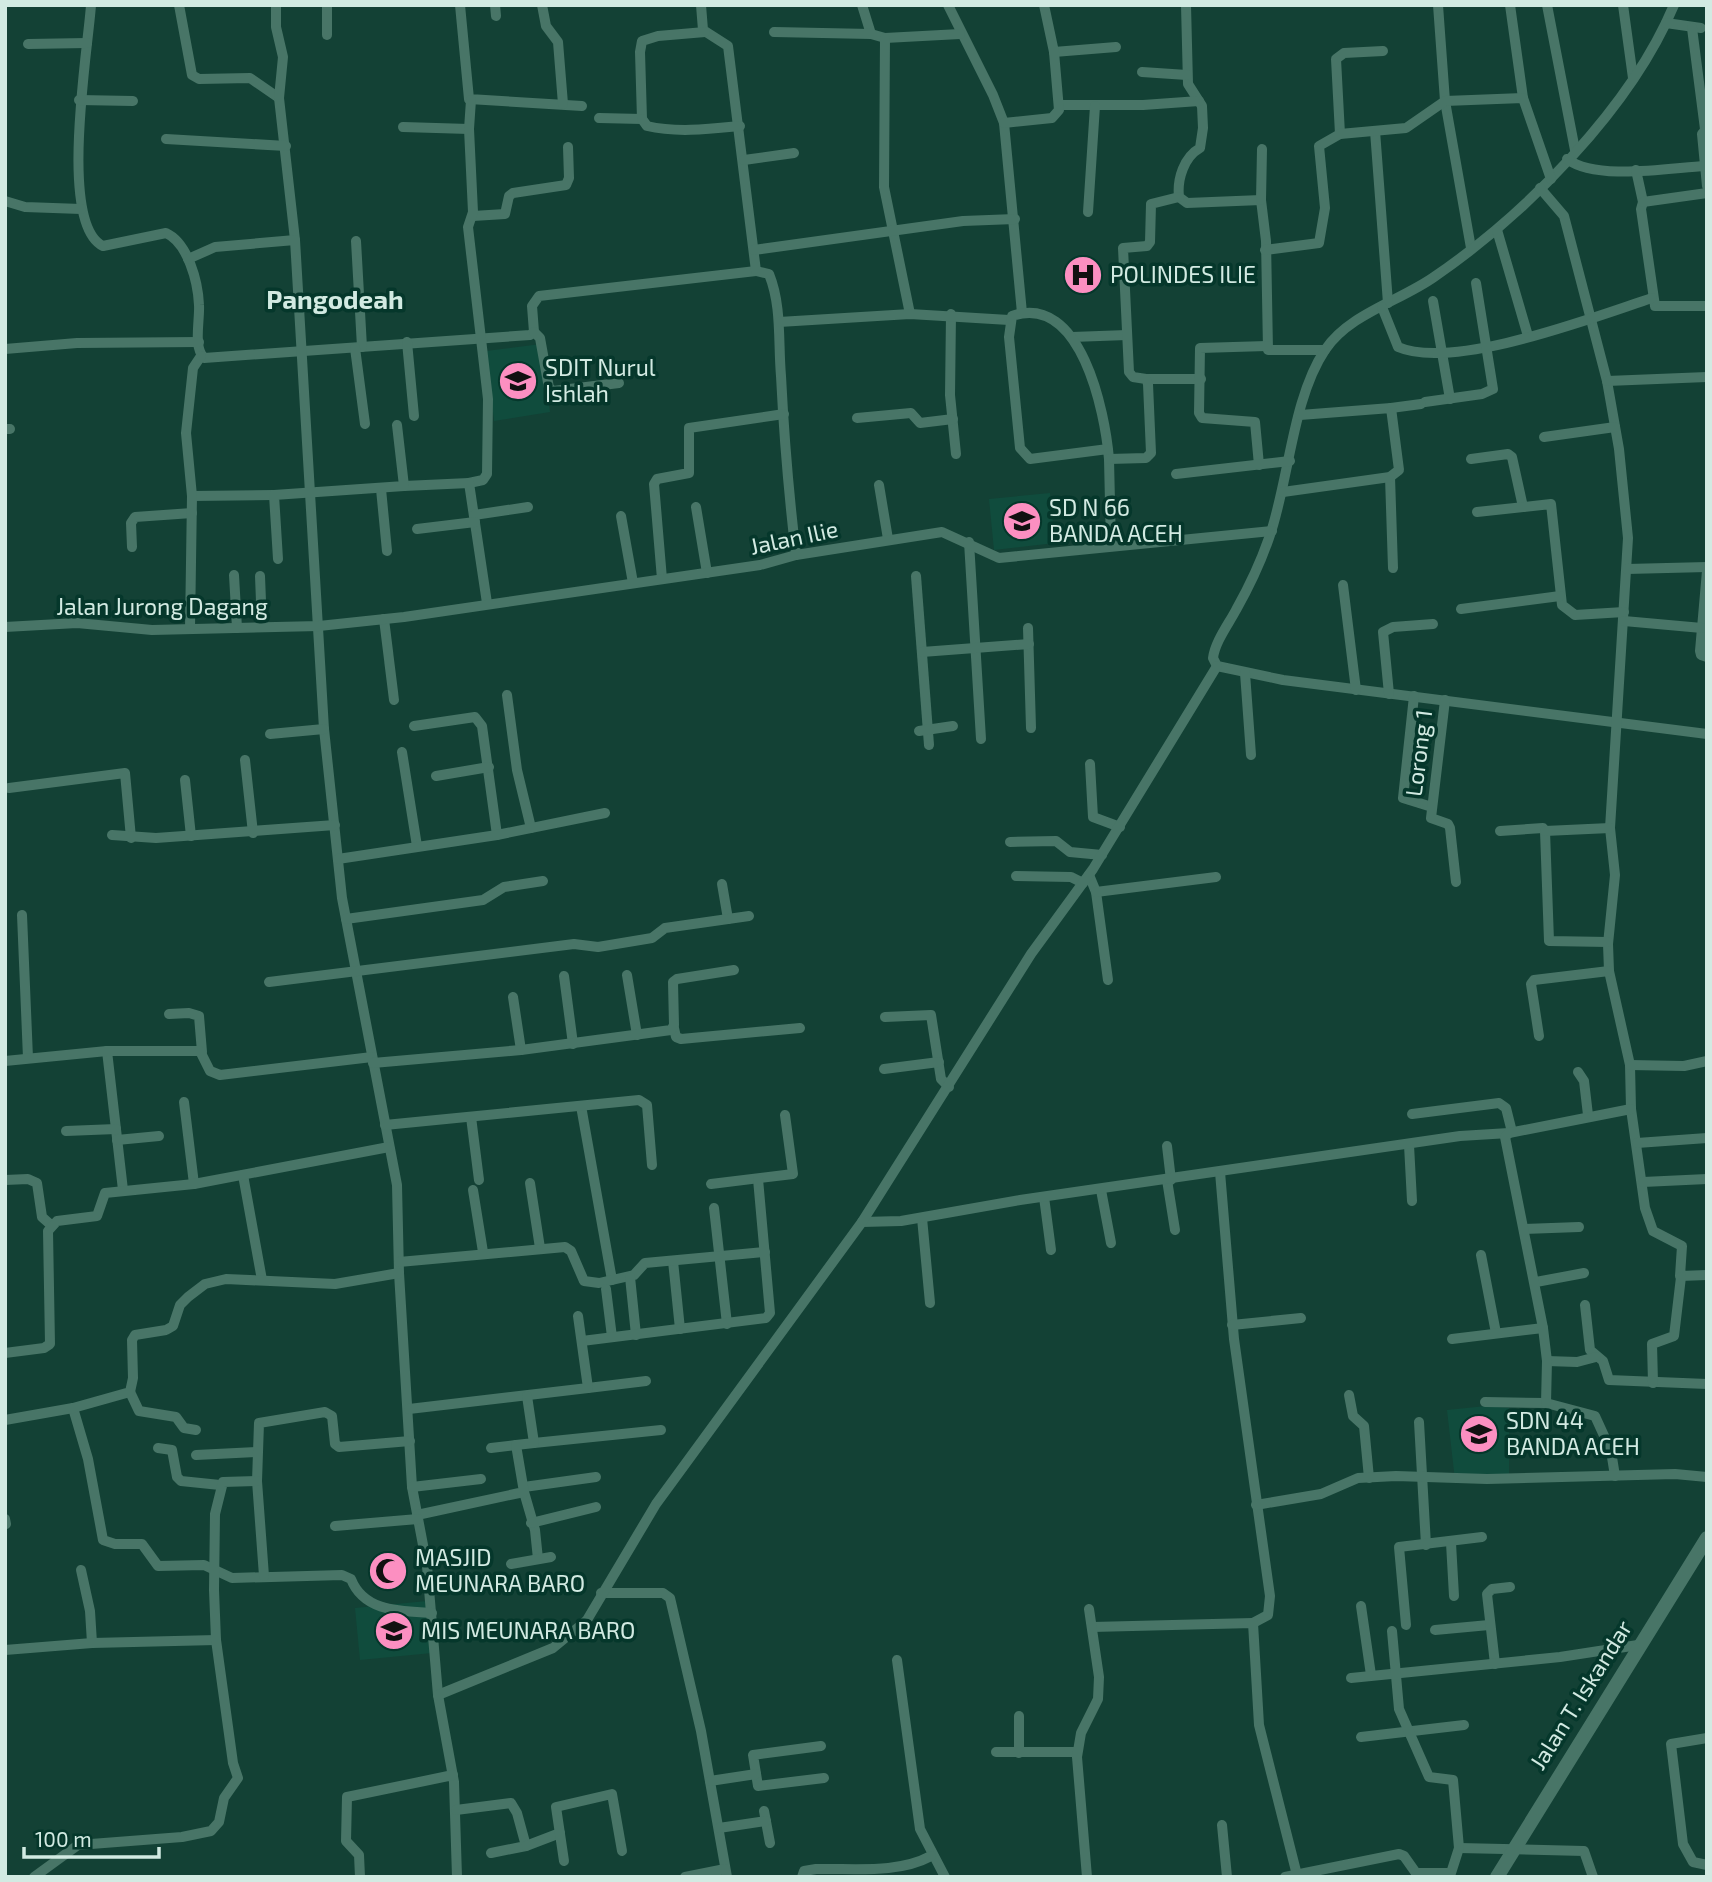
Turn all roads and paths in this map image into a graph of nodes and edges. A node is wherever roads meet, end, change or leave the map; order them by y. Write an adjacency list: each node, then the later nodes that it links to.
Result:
1 (91, 5): 24 (street)
2 (179, 5): 32 (street)
3 (276, 5): 32 (street)
4 (327, 5): 20 (street)
5 (460, 5): 35 (street)
6 (542, 5): 39 (street)
7 (701, 5): 18 (street)
8 (862, 5): 21 (street)
9 (948, 5): 22 (street)
10 (1044, 5): 28 (street)
11 (1187, 5): 30 (street)
12 (1438, 5): 38 (street)
13 (1510, 5): 33 (street)
14 (1547, 5): 56 (street)
15 (1623, 5): 31 (street)
16 (1674, 5): 17 (street)
17 (1666, 23): 31 (street); 49 (street)
18 (705, 32): 44 (street); 46 (street)
19 (774, 32): 21 (street)
20 (327, 34)
21 (871, 34): 23 (street)
22 (960, 34): 23 (street); 45 (street)
23 (885, 37): 74 (street)
24 (87, 43): 25 (street); 34 (street)
25 (29, 44)
26 (1116, 47): 28 (street)
27 (1383, 51): 51 (street)
28 (1054, 52): 40 (street)
29 (1142, 72): 30 (street)
30 (1187, 75): 37 (street)
31 (1633, 78): 56 (street)
32 (279, 98): 53 (street)
33 (1523, 98): 38 (street); 62 (street)
34 (79, 100): 36 (street); 70 (street)
35 (471, 100): 39 (street); 48 (street)
36 (133, 101)
37 (1199, 101): 42 (street); 66 (street)
38 (1445, 101): 50 (street); 78 (street)
39 (563, 104): 41 (street)
40 (1059, 105): 42 (street); 45 (street)
41 (582, 106)
42 (1095, 106): 71 (street)
43 (599, 118): 44 (street)
44 (642, 119): 46 (street)
45 (1004, 123): 73 (street)
46 (740, 126): 59 (street)
47 (403, 127): 48 (street)
48 (469, 129): 72 (street)
49 (1706, 129): 60 (street)
50 (1375, 131): 51 (street); 86 (street)
51 (1340, 134): 80 (street)
52 (166, 139): 53 (street)
53 (286, 146): 76 (street)
54 (568, 147): 72 (street)
55 (1262, 149): 67 (street)
56 (1575, 150): 58 (street)
57 (794, 153): 59 (street)
58 (1567, 159): 61 (street); 62 (street)
59 (744, 160): 79 (street)
60 (1705, 166): 61 (street); 63 (street)
61 (1636, 170): 69 (street)
62 (1550, 178): 64 (street)
63 (1707, 186)
64 (1540, 188): 75 (street); 91 (street)
65 (1707, 193): 69 (street)
66 (1179, 197): 67 (street); 95 (street)
67 (1261, 200): 80 (street)
68 (5, 201): 70 (street)
69 (1643, 202): 84 (street)
70 (81, 209): 81 (street)
71 (1088, 212)
72 (473, 216): 98 (street)
73 (1015, 219): 74 (street); 88 (street)
74 (895, 230): 79 (street); 89 (street)
75 (1497, 230): 78 (street); 96 (street)
76 (295, 240): 81 (street); 106 (street)
77 (356, 241): 103 (street)
78 (1471, 248): 86 (street)
79 (754, 250): 82 (street)
80 (1265, 250): 101 (street)
81 (188, 258): 99 (street)
82 (757, 271): 93 (street); 94 (street)
83 (1476, 283): 102 (street)
84 (1652, 298): 87 (street); 91 (street)
85 (1433, 302): 107 (street)
86 (1385, 305): 105 (street); 107 (street)
87 (1707, 306)
88 (1022, 313): 92 (street); 97 (street)
89 (910, 314): 90 (street); 93 (street)
90 (951, 314): 92 (street); 120 (street)
91 (1589, 319): 96 (street); 112 (street)
92 (1009, 320): 126 (street)
93 (779, 322): 116 (street)
94 (534, 332): 98 (street); 113 (street)
95 (1127, 335): 97 (street); 110 (street)
96 (1528, 336): 102 (street)
97 (1072, 338): 126 (street)
98 (482, 340): 100 (street); 132 (street)
99 (199, 342): 104 (street); 108 (street)
100 (407, 342): 103 (street); 118 (street)
101 (1267, 346): 105 (street); 111 (street)
102 (1486, 346): 107 (street); 114 (street)
103 (358, 347): 106 (street); 121 (street)
104 (5, 349)
105 (1325, 350): 117 (street)
106 (302, 351): 108 (street); 137 (street)
107 (1440, 354): 114 (street)
108 (201, 356): 139 (street)
109 (1707, 377): 112 (street)
110 (1146, 379): 111 (street); 126 (street)
111 (1201, 379): 129 (street)
112 (1606, 381): 123 (street)
113 (619, 383)
114 (1450, 399): 115 (street)
115 (1391, 408): 117 (street); 131 (street)
116 (784, 414): 154 (street); 163 (street)
117 (1300, 415): 128 (street)
118 (414, 416)
119 (857, 418): 120 (street)
120 (953, 419): 125 (street)
121 (365, 424)
122 (397, 425): 134 (street)
123 (1615, 427): 124 (street); 157 (street)
124 (1545, 437)
125 (956, 454)
126 (1108, 454): 151 (street)
127 (1471, 459): 142 (street)
128 (1290, 461): 129 (street); 136 (street)
129 (1259, 465): 130 (street)
130 (1176, 474)
131 (1390, 477): 136 (street); 156 (street)
132 (469, 483): 134 (street); 146 (street)
133 (879, 485): 149 (street)
134 (404, 486): 135 (street)
135 (381, 489): 137 (street); 153 (street)
136 (1283, 492): 148 (street)
137 (311, 494): 138 (street); 172 (street)
138 (274, 495): 139 (street); 155 (street)
139 (192, 496): 144 (street)
140 (528, 507): 146 (street)
141 (696, 507): 159 (street)
142 (1523, 507): 143 (street); 166 (street)
143 (1477, 512)
144 (192, 513): 152 (street); 178 (street)
145 (621, 516): 164 (street)
146 (474, 519): 147 (street); 167 (street)
147 (417, 529)
148 (1272, 531): 151 (street, Jalan Ilie); 183 (street)
149 (888, 539): 150 (street, Jalan Ilie); 154 (street, Jalan Ilie)
150 (969, 542): 151 (street, Jalan Ilie); 180 (street)
151 (1111, 546)
152 (132, 547)
153 (387, 551)
154 (796, 555): 159 (street, Jalan Ilie)
155 (278, 559)
156 (1393, 568)
157 (1627, 569): 158 (street); 169 (street)
158 (1707, 569): 177 (street)
159 (707, 573): 163 (street, Jalan Ilie)
160 (234, 575): 175 (street)
161 (260, 576): 174 (street)
162 (916, 576): 181 (street)
163 (662, 579): 164 (street, Jalan Ilie)
164 (633, 583): 167 (street, Jalan Ilie)
165 (1343, 585): 185 (street)
166 (1560, 596): 168 (street); 169 (street)
167 (487, 603): 170 (street, Jalan Ilie)
168 (1461, 609)
169 (1624, 616): 177 (street); 191 (street)
170 (384, 620): 172 (street, Jalan Ilie); 190 (street)
171 (1433, 624): 186 (street)
172 (319, 626): 174 (street, Jalan Jurong Dagang); 195 (street)
173 (5, 627): 178 (street, Jalan Jurong Dagang)
174 (262, 627): 175 (street, Jalan Jurong Dagang)
175 (237, 628): 178 (street, Jalan Jurong Dagang)
176 (1028, 628): 179 (street)
177 (1702, 628): 182 (street)
178 (190, 629)
179 (1029, 644): 180 (street); 194 (street)
180 (977, 646): 181 (street); 199 (street)
181 (922, 652): 196 (street)
182 (1707, 657)
183 (1217, 666): 184 (street); 212 (street)
184 (1245, 673): 185 (street); 202 (street)
185 (1356, 690): 186 (street)
186 (1389, 694): 188 (street)
187 (507, 695): 213 (street)
188 (1414, 696): 189 (street); 209 (street)
189 (1445, 700): 191 (street); 209 (street, Lorong 1)
190 (394, 701)
191 (1616, 722): 198 (street); 214 (street)
192 (414, 726): 205 (street)
193 (953, 726): 196 (street)
194 (1031, 728)
195 (324, 729): 197 (street); 211 (street)
196 (923, 730): 200 (street)
197 (270, 734)
198 (1707, 734)
199 (981, 739)
200 (929, 746)
201 (402, 752): 223 (street)
202 (1251, 755)
203 (245, 760): 217 (street)
204 (1090, 764): 212 (street)
205 (488, 766): 206 (street); 219 (street)
206 (436, 776)
207 (185, 780): 220 (street)
208 (9, 788): 221 (street)
209 (1432, 807): 230 (street, Lorong 1)
210 (606, 813): 213 (street)
211 (335, 825): 217 (street); 225 (street)
212 (1120, 827): 224 (street)
213 (531, 828): 219 (street)
214 (1610, 828): 216 (street); 237 (street)
215 (1500, 831): 216 (street)
216 (1545, 831): 237 (street)
217 (253, 833): 220 (street)
218 (112, 835): 221 (street)
219 (496, 835): 223 (street)
220 (191, 836): 221 (street)
221 (131, 838)
222 (1010, 842): 224 (street)
223 (417, 846): 225 (street)
224 (1102, 855): 228 (street)
225 (338, 859): 235 (street)
226 (1017, 876): 228 (street)
227 (1216, 877): 232 (street)
228 (1086, 879): 232 (street); 264 (street)
229 (543, 881): 235 (street)
230 (1456, 881)
231 (722, 884): 236 (street)
232 (1096, 892): 243 (street)
233 (22, 915): 256 (street)
234 (749, 916): 236 (street)
235 (346, 919): 240 (street)
236 (728, 919): 240 (street)
237 (1608, 942): 239 (street)
238 (734, 970): 248 (street)
239 (1609, 971): 251 (street); 261 (street)
240 (357, 974): 244 (street); 257 (street)
241 (627, 975): 250 (street)
242 (564, 976): 252 (street)
243 (1108, 980)
244 (269, 982)
245 (513, 997): 253 (street)
246 (169, 1014): 255 (street)
247 (885, 1017): 260 (street)
248 (674, 1028): 249 (street); 250 (street)
249 (800, 1028)
250 (637, 1035): 252 (street)
251 (1539, 1036)
252 (573, 1044): 253 (street)
253 (521, 1050): 257 (street)
254 (107, 1051): 255 (street); 256 (street); 275 (street)
255 (202, 1052): 257 (street)
256 (28, 1058): 258 (street)
257 (372, 1060): 272 (street)
258 (5, 1061)
259 (1707, 1061): 261 (street)
260 (939, 1062): 262 (street); 264 (street)
261 (1630, 1065): 267 (street)
262 (884, 1069)
263 (1578, 1072): 270 (street)
264 (949, 1087): 301 (street)
265 (184, 1102): 292 (street)
266 (581, 1106): 271 (street); 282 (street); 321 (street)
267 (1631, 1109): 270 (street); 278 (street)
268 (1412, 1114): 274 (street)
269 (785, 1115): 285 (street)
270 (1588, 1115): 274 (street)
271 (471, 1117): 272 (street); 288 (street)
272 (386, 1125): 281 (street)
273 (66, 1131): 275 (street)
274 (1511, 1132): 279 (street); 304 (street)
275 (117, 1134): 276 (street); 294 (street)
276 (159, 1136)
277 (1707, 1138): 278 (street)
278 (1637, 1143): 290 (street)
279 (1409, 1145): 283 (street); 298 (street)
280 (1167, 1146): 289 (street)
281 (390, 1147): 284 (street); 314 (street)
282 (652, 1165)
283 (1220, 1172): 289 (street); 327 (street)
284 (243, 1175): 292 (street); 319 (street)
285 (758, 1179): 293 (street); 310 (street)
286 (1707, 1179): 290 (street)
287 (5, 1180): 302 (street)
288 (479, 1180)
289 (1169, 1180): 296 (street); 305 (street)
290 (1643, 1182): 318 (street)
291 (530, 1183): 307 (street)
292 (194, 1184): 294 (street)
293 (711, 1184)
294 (123, 1190): 302 (street)
295 (473, 1190): 309 (street)
296 (1101, 1190): 297 (street); 306 (street)
297 (1044, 1197): 300 (street); 308 (street)
298 (1412, 1201)
299 (713, 1208): 312 (street)
300 (922, 1218): 301 (street); 322 (street)
301 (862, 1222): 386 (street)
302 (51, 1224): 335 (street)
303 (1579, 1227): 304 (street)
304 (1524, 1229): 320 (street)
305 (1175, 1230)
306 (1111, 1243)
307 (540, 1248): 309 (street); 321 (street)
308 (1051, 1250)
309 (482, 1252): 314 (street)
310 (765, 1252): 312 (street); 326 (street)
311 (1481, 1255): 330 (street)
312 (719, 1256): 313 (street); 326 (street)
313 (673, 1261): 317 (street); 329 (street)
314 (399, 1267): 319 (street); 348 (street)
315 (1584, 1273): 320 (street)
316 (1707, 1275): 318 (street)
317 (629, 1276): 321 (street); 331 (street)
318 (1681, 1277): 339 (street)
319 (262, 1280): 342 (street)
320 (1536, 1282): 328 (street)
321 (609, 1284): 332 (street)
322 (930, 1303)
323 (1585, 1305): 336 (street)
324 (578, 1316): 334 (street)
325 (1301, 1318): 327 (street)
326 (727, 1324): 329 (street)
327 (1232, 1325): 370 (street)
328 (1543, 1328): 330 (street); 337 (street)
329 (681, 1329): 331 (street)
330 (1496, 1333): 333 (street)
331 (636, 1335): 332 (street)
332 (612, 1338): 334 (street)
333 (1452, 1339)
334 (582, 1341): 341 (street)
335 (5, 1353)
336 (1596, 1357): 337 (street); 339 (street)
337 (1547, 1361): 346 (street)
338 (646, 1381): 341 (street)
339 (1653, 1383): 340 (street)
340 (1707, 1384)
341 (588, 1388): 344 (street)
342 (130, 1392): 347 (street); 351 (street)
343 (1349, 1395): 364 (street)
344 (527, 1396): 348 (street); 354 (street)
345 (1485, 1402): 346 (street)
346 (1546, 1403): 360 (street)
347 (73, 1408): 349 (street); 382 (street)
348 (409, 1409): 353 (street)
349 (5, 1420)
350 (1419, 1422): 362 (street)
351 (196, 1430)
352 (661, 1430): 354 (street)
353 (410, 1441): 358 (street); 368 (street)
354 (534, 1443): 355 (street)
355 (516, 1445): 357 (street); 369 (street)
356 (158, 1448): 367 (street)
357 (491, 1448)
358 (257, 1452): 359 (street); 366 (street)
359 (196, 1455)
360 (1615, 1476): 362 (street); 363 (street)
361 (596, 1477): 369 (street)
362 (1423, 1477): 364 (street); 378 (street)
363 (1707, 1477)
364 (1369, 1478): 370 (street)
365 (481, 1479): 368 (street)
366 (257, 1481): 367 (street); 384 (street)
367 (220, 1485): 382 (street)
368 (412, 1487): 372 (street)
369 (524, 1490): 372 (street); 373 (street)
370 (1256, 1505): 391 (street)
371 (596, 1507): 373 (street)
372 (417, 1517): 374 (street); 390 (street)
373 (531, 1523): 380 (street)
374 (335, 1526)
375 (1482, 1537): 377 (street)
376 (1707, 1538): 399 (street, Jalan T. Iskandar)
377 (1451, 1543): 378 (street); 387 (street)
378 (1426, 1545): 392 (street)
379 (551, 1557): 380 (street)
380 (538, 1559): 381 (street)
381 (511, 1564)
382 (215, 1569): 384 (street); 397 (street)
383 (81, 1570): 398 (street)
384 (264, 1576): 390 (street)
385 (1510, 1587): 393 (street)
386 (601, 1593): 406 (street); 419 (street)
387 (1454, 1596)
388 (1361, 1606): 404 (street)
389 (1089, 1609): 394 (street)
390 (432, 1613): 406 (street)
391 (1253, 1622): 394 (street); 434 (street)
392 (1406, 1625)
393 (1489, 1625): 395 (street); 402 (street)
394 (1092, 1627): 415 (street)
395 (1435, 1630)
396 (1392, 1631): 403 (street)
397 (216, 1640): 398 (street); 435 (street)
398 (92, 1643): 400 (street)
399 (1638, 1645): 402 (street); 427 (street, Jalan T. Iskandar)
400 (5, 1650)
401 (897, 1660): 430 (street)
402 (1495, 1664): 403 (street)
403 (1395, 1674): 404 (street); 409 (street)
404 (1371, 1675): 405 (street)
405 (1350, 1678)
406 (437, 1688): 417 (street)
407 (1019, 1716): 414 (street)
408 (1464, 1725): 409 (street)
409 (1407, 1732): 410 (street); 426 (street)
410 (1361, 1737)
411 (1707, 1738): 432 (street)
412 (821, 1746): 416 (street)
413 (996, 1752): 414 (street)
414 (1019, 1753): 415 (street)
415 (1077, 1757): 441 (street)
416 (756, 1774): 418 (street); 419 (street)
417 (453, 1775): 420 (street); 436 (street)
418 (824, 1778)
419 (710, 1781): 422 (street)
420 (456, 1810): 425 (street); 437 (street)
421 (1222, 1825): 442 (street)
422 (719, 1828): 424 (street); 433 (street)
423 (560, 1833): 425 (street); 428 (street); 431 (street)
424 (770, 1843)
425 (526, 1846): 429 (street)
426 (1460, 1848): 427 (street); 434 (street)
427 (1514, 1848): 444 (street, Jalan T. Iskandar); 445 (street)
428 (622, 1851)
429 (492, 1853)
430 (931, 1856): 439 (street); 440 (street)
431 (564, 1861)
432 (1707, 1865)
433 (726, 1873): 438 (street)
434 (1297, 1875): 443 (street)
435 (34, 1877)
436 (360, 1877)
437 (457, 1877)
438 (685, 1877)
439 (802, 1877)
440 (944, 1877)
441 (1087, 1877)
442 (1227, 1877)
443 (1286, 1877)
444 (1497, 1877)
445 (1593, 1877)

